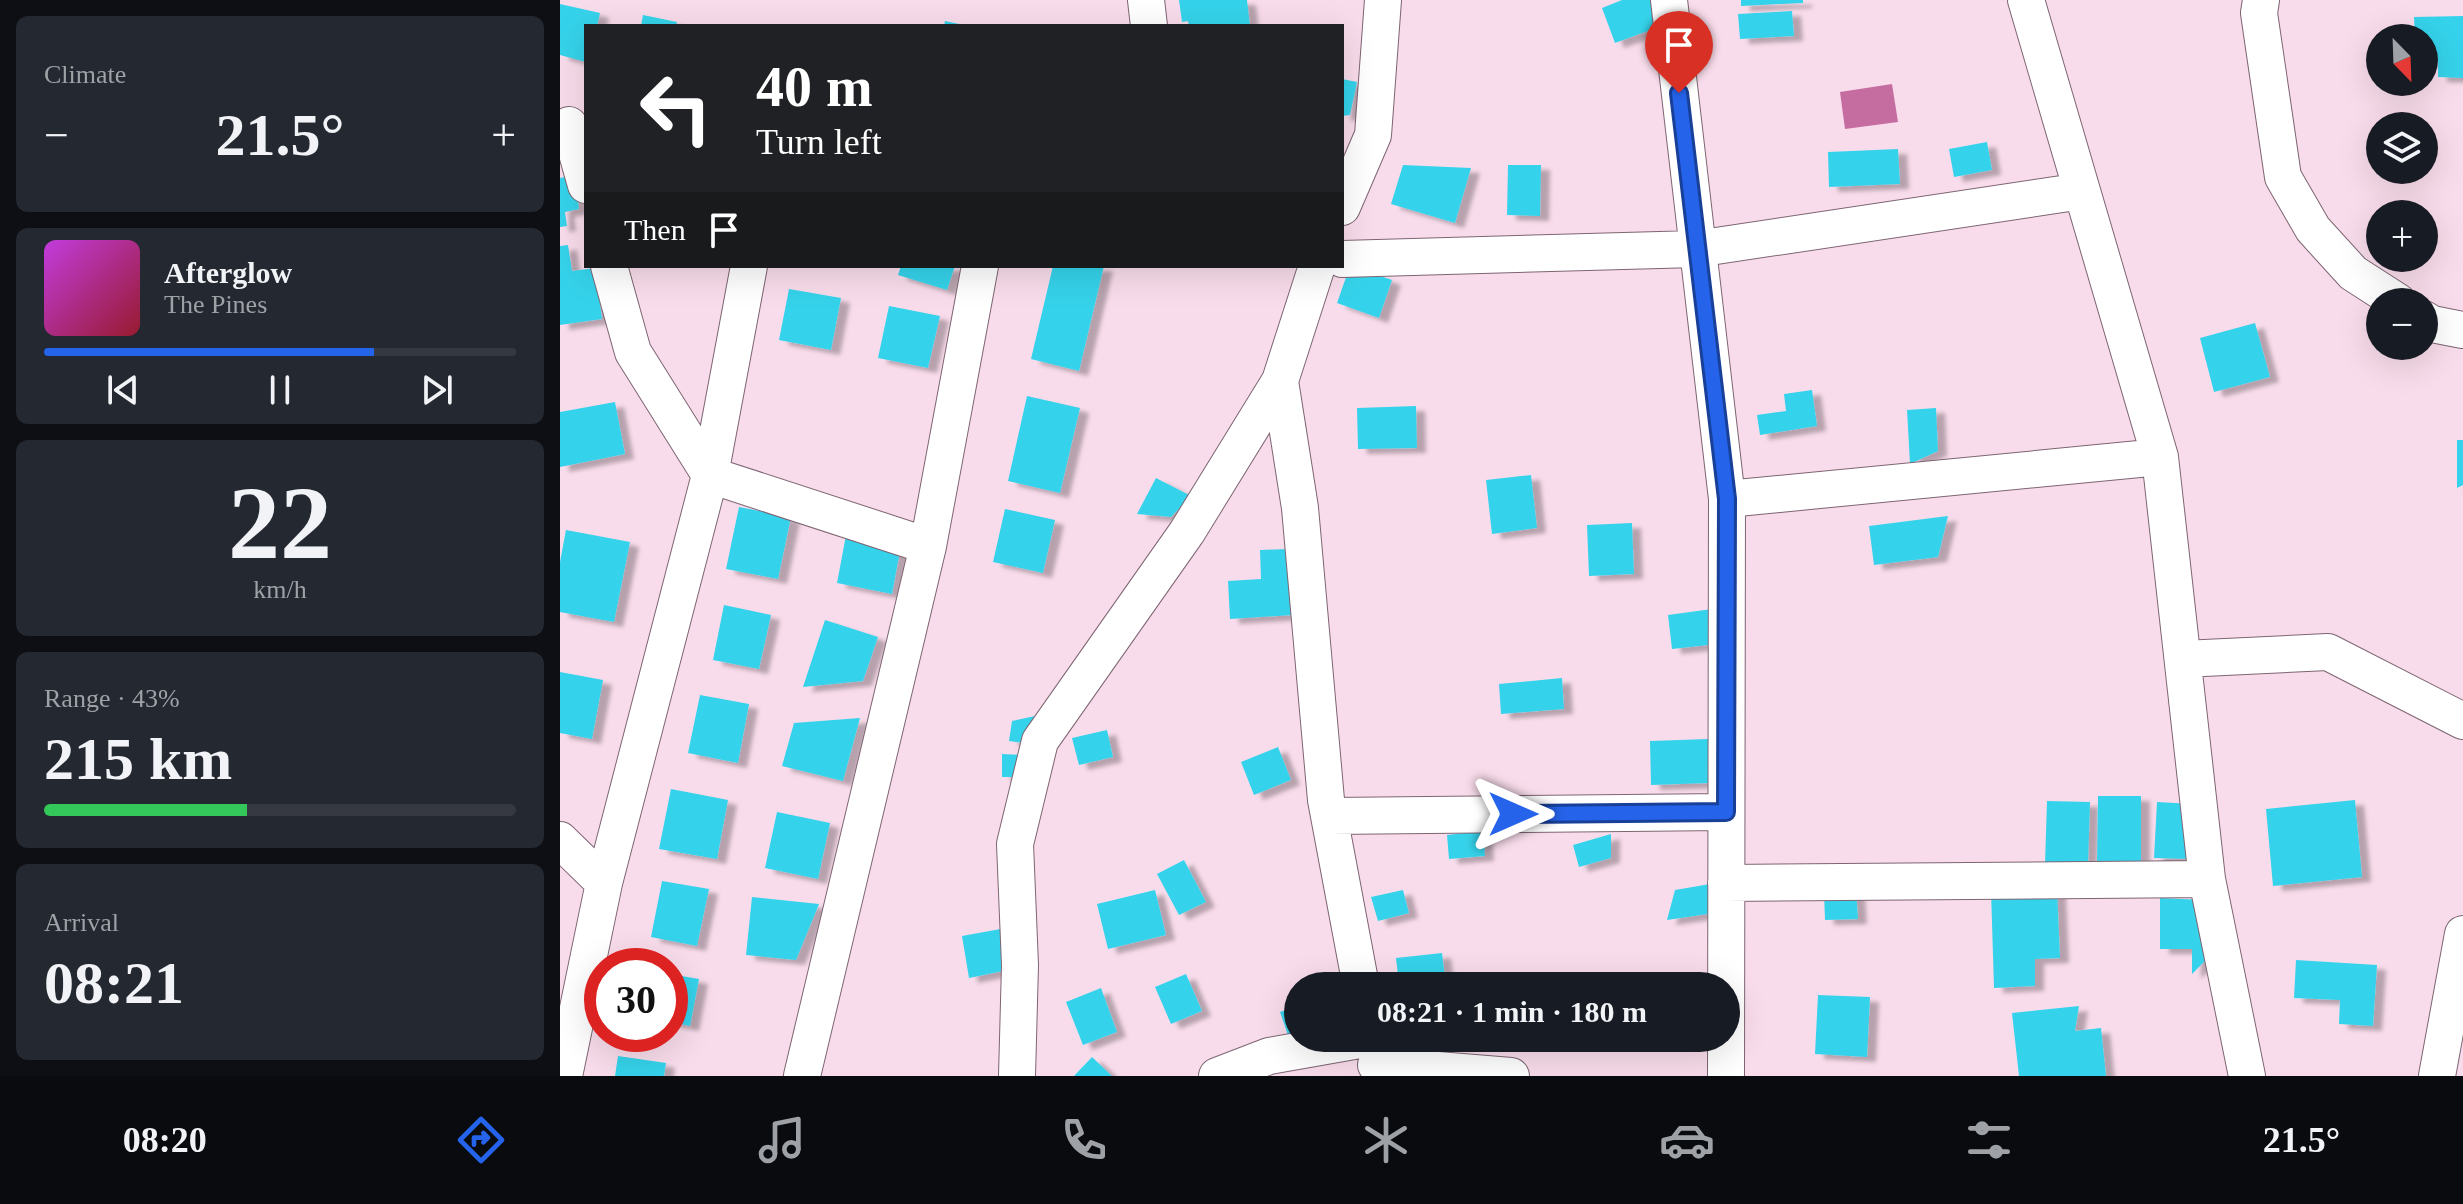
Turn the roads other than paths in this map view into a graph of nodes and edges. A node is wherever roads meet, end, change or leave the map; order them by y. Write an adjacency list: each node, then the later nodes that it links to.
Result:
1 (1146, 0): 6 (street)
2 (1383, 0): 10 (street)
3 (1669, 0): 11 (street)
4 (2026, 0): 9 (street)
5 (2261, 0): 17 (street)
6 (1149, 24)
7 (572, 126): 8 (street)
8 (584, 177)
9 (2082, 191): 11 (street); 21 (street)
10 (1344, 202)
11 (1696, 249): 12 (street); 23 (street)
12 (1344, 259)
13 (610, 268): 22 (street)
14 (749, 268): 22 (street)
15 (980, 268): 24 (street)
16 (1316, 268): 20 (street)
17 (2376, 288)
18 (2438, 325): 19 (street)
19 (2463, 330)
20 (1280, 381): 28 (street); 38 (street)
21 (2160, 457): 23 (street); 25 (street)
22 (710, 475): 24 (street); 31 (street)
23 (1727, 499): 27 (street)
24 (928, 546): 37 (street)
25 (2183, 659): 26 (street); 30 (street)
26 (2463, 721)
27 (1726, 812): 28 (street); 32 (street)
28 (1330, 816): 34 (street)
29 (560, 840): 31 (street)
30 (2207, 879): 32 (street); 42 (street)
31 (604, 883): 36 (street)
32 (1726, 883): 41 (street)
33 (2463, 934): 43 (street)
34 (1358, 972)
35 (1374, 1054): 39 (street); 40 (street)
36 (564, 1076)
37 (802, 1076)
38 (1017, 1076)
39 (1217, 1076)
40 (1511, 1076)
41 (1726, 1076)
42 (2247, 1076)
43 (2437, 1076)

